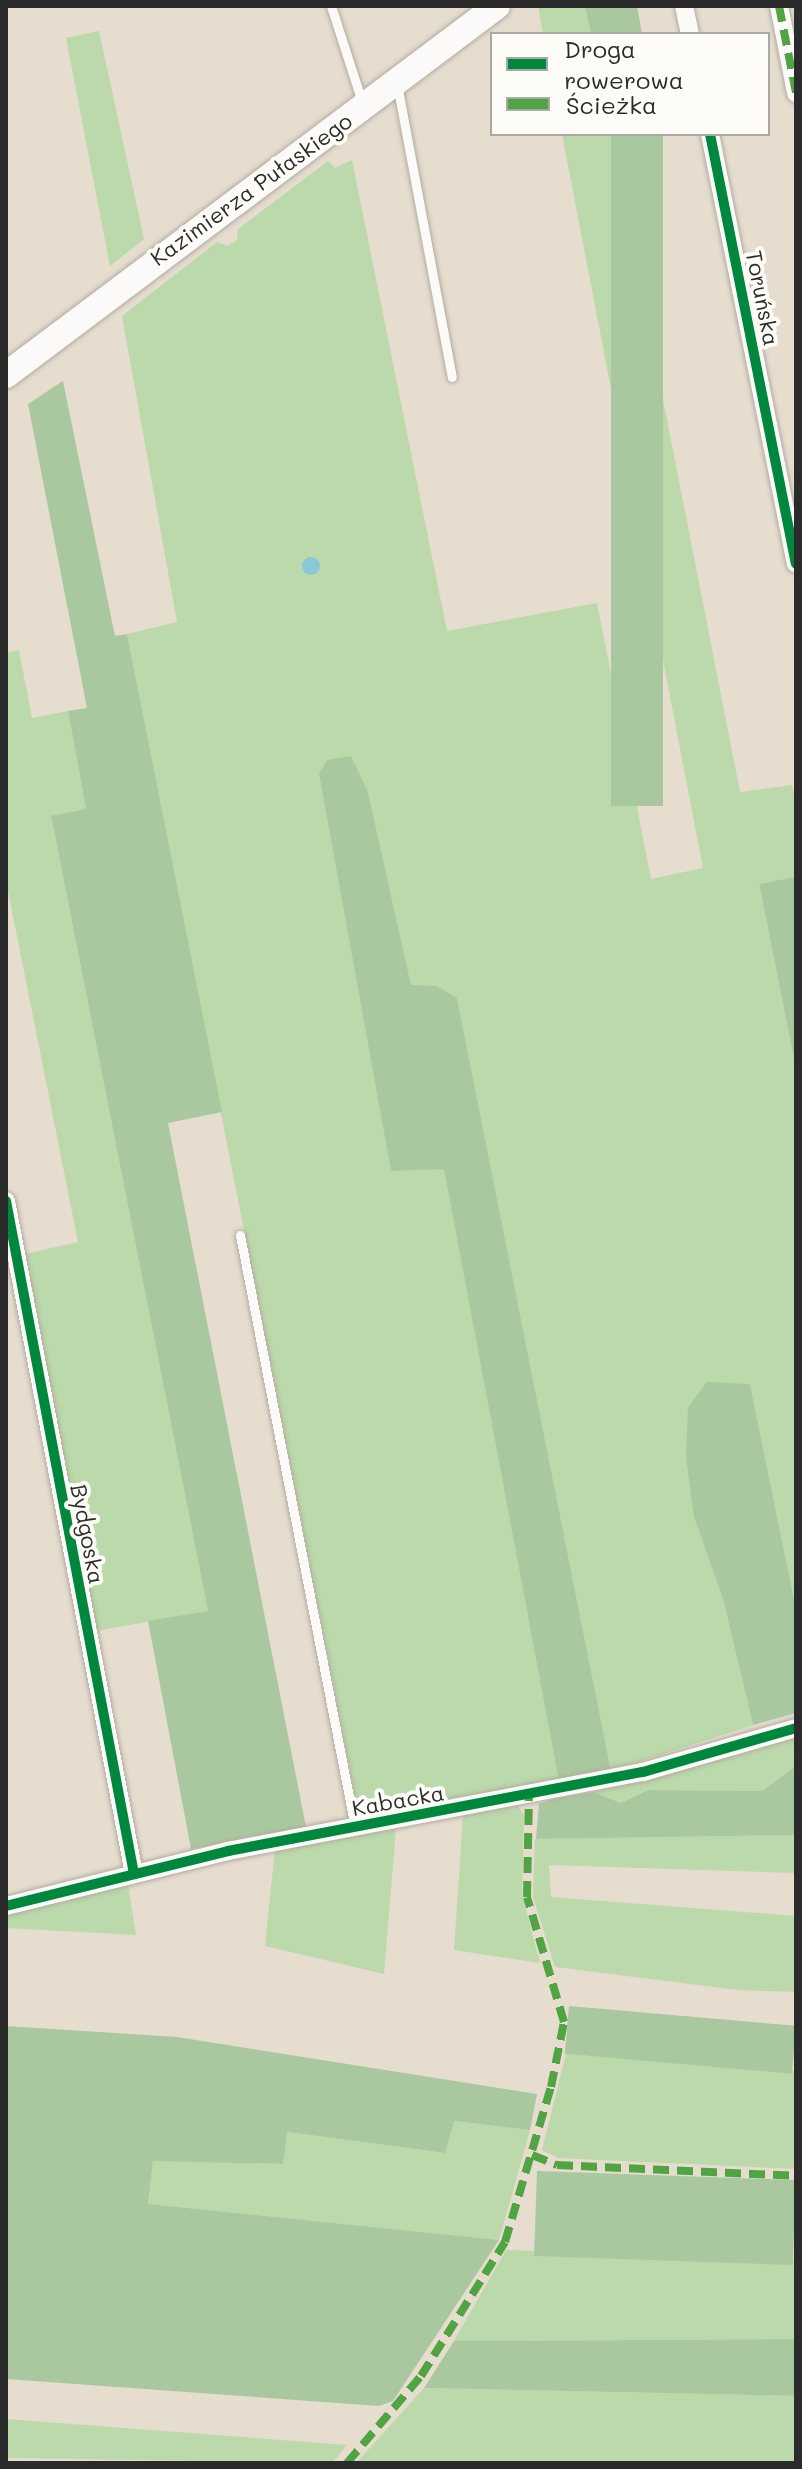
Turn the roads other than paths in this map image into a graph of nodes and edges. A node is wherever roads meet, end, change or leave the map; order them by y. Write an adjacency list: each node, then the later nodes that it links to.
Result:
1 (331, 6): 8 (lane)
2 (497, 6): 6 (main road, Kazimierza Pułaskiego)
3 (684, 6): 5 (street)
4 (779, 6): 7 (street)
5 (690, 32)
6 (396, 81): 8 (main road, Kazimierza Pułaskiego); 11 (lane)
7 (796, 93)
8 (363, 106): 10 (main road, Kazimierza Pułaskiego)
9 (710, 136): 12 (street, Toruńska)
10 (6, 375)
11 (452, 377)
12 (796, 563)
13 (6, 1201): 17 (street, Bydgoska)
14 (240, 1235): 16 (lane)
15 (796, 1728): 16 (street, Kabacka)
16 (355, 1828): 17 (street, Kabacka)
17 (134, 1874): 18 (street, Kabacka)
18 (6, 1906)

